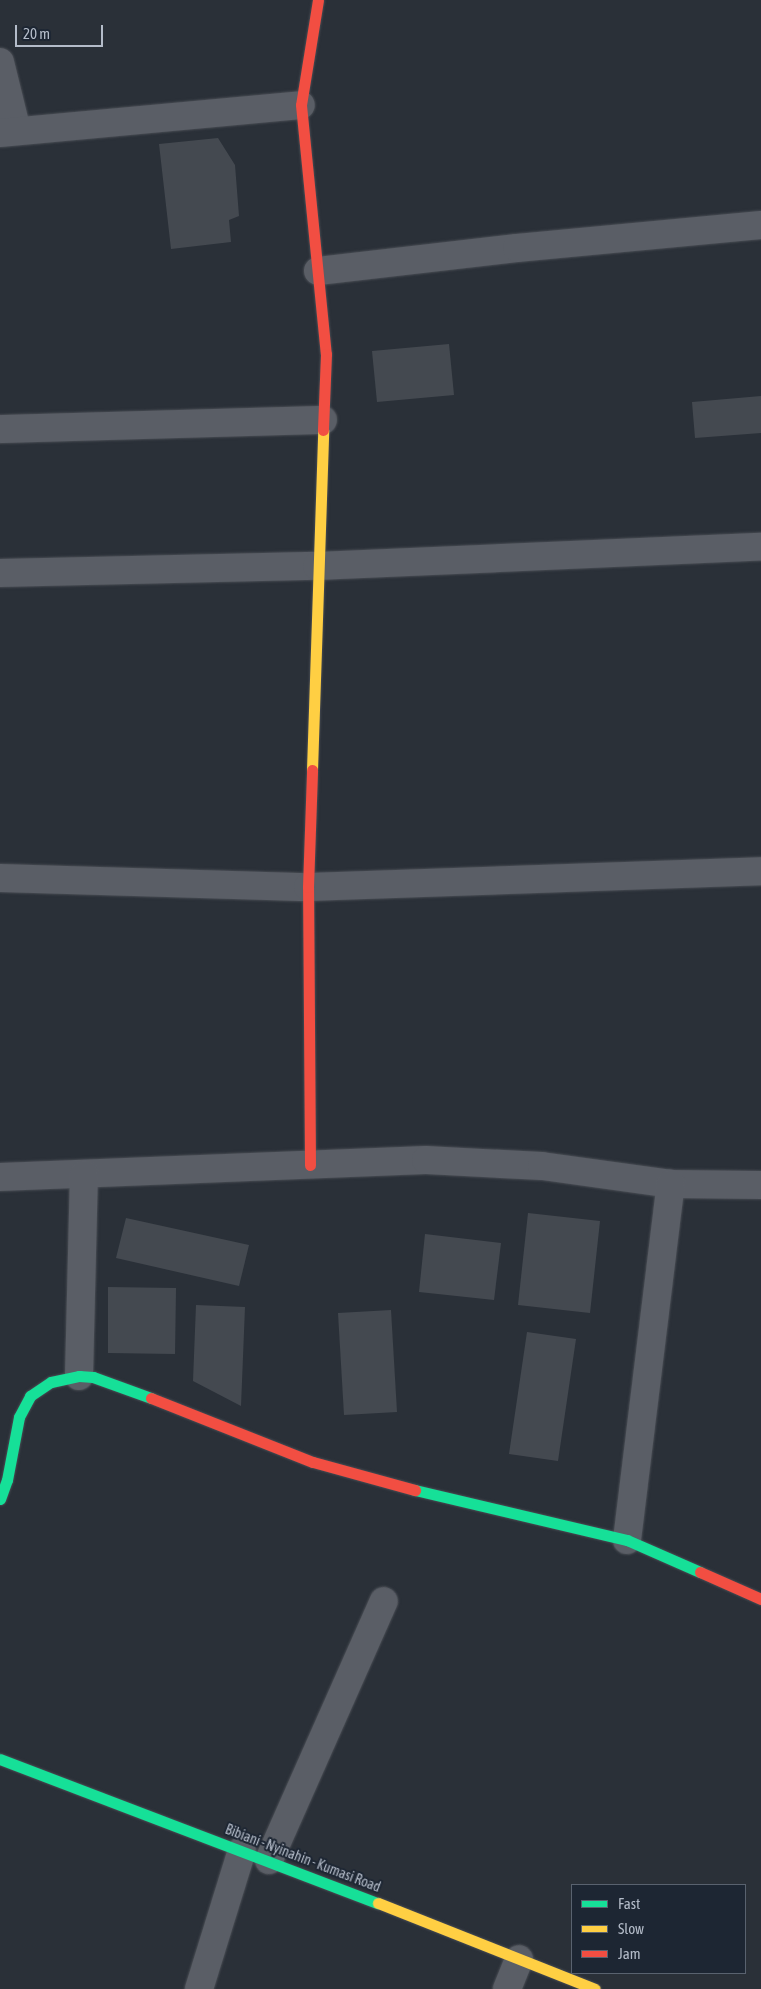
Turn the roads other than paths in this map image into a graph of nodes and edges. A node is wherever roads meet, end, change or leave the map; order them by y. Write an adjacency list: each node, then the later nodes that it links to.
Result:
1 (318, 0): 3 (street)
2 (0, 62): 4 (street)
3 (301, 105): 4 (street); 6 (street)
4 (9, 132)
5 (761, 225): 6 (street)
6 (318, 271): 7 (street)
7 (323, 420): 8 (street); 10 (street)
8 (0, 429)
9 (761, 547): 10 (street)
10 (317, 566): 11 (street); 14 (street)
11 (0, 573)
12 (761, 871): 14 (street)
13 (0, 878): 14 (street)
14 (308, 887): 15 (street)
15 (310, 1165): 16 (street); 18 (street)
16 (84, 1174): 17 (street); 20 (street)
17 (0, 1177)
18 (672, 1184): 19 (street); 22 (street)
19 (761, 1185)
20 (80, 1376): 21 (street); 22 (street)
21 (0, 1499)
22 (627, 1540): 23 (street)
23 (761, 1599)
24 (384, 1601): 27 (street)
25 (0, 1759): 26 (street, Bibiani - Nyinahin - Kumasi Road)
26 (242, 1850): 27 (street, Bibiani - Nyinahin - Kumasi Road); 29 (street)
27 (269, 1860): 28 (street, Bibiani - Nyinahin - Kumasi Road)
28 (519, 1959): 30 (street); 31 (street, Bibiani - Nyinahin - Kumasi Road)
29 (199, 1989)
30 (507, 1989)
31 (595, 1989)

